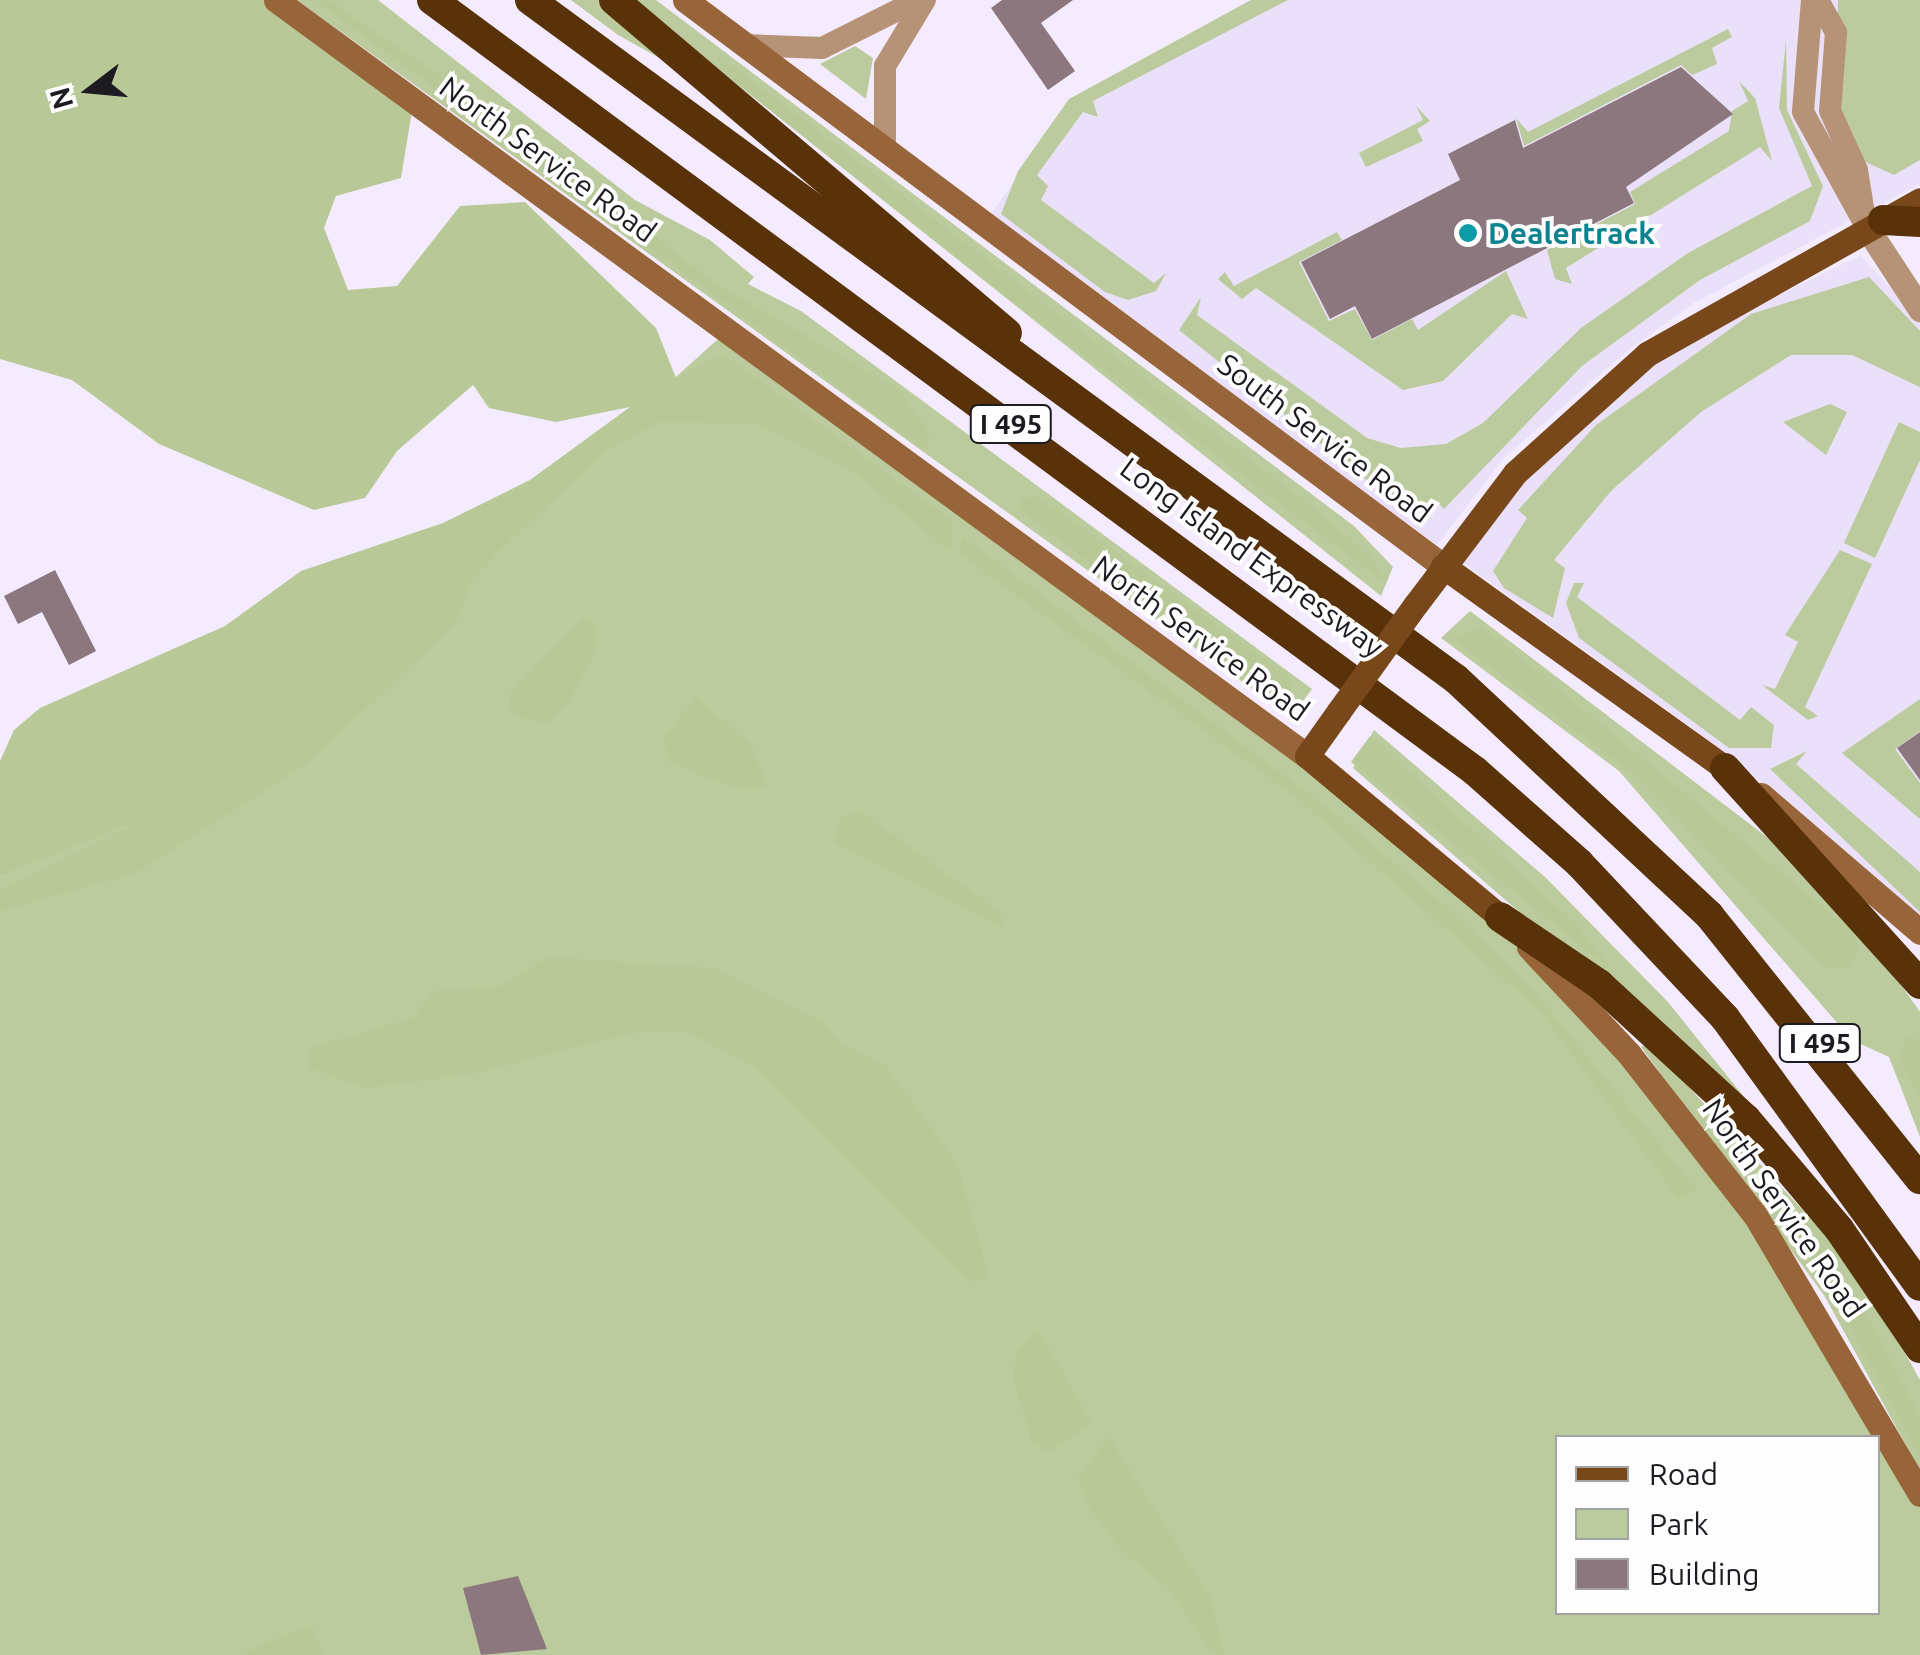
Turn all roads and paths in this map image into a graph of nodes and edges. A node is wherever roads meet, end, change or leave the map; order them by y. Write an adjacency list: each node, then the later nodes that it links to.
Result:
1 (276, 0): 16 (main road, North Service Road)
2 (432, 0): 22 (highway, Long Island Expressway / I 495)
3 (530, 0): 14 (highway, Long Island Expressway / I 495)
4 (614, 0): 14 (highway)
5 (685, 0): 8 (main road, South Service Road)
6 (922, 0): 8 (street); 9 (street)
7 (1815, 0): 12 (street)
8 (746, 45): 9 (main road, South Service Road)
9 (885, 146): 15 (main road, South Service Road)
10 (1920, 200): 12 (main road)
11 (1920, 222): 12 (highway)
12 (1875, 224): 13 (street); 15 (main road)
13 (1920, 309)
14 (1034, 367): 21 (highway, Long Island Expressway / I 495)
15 (1442, 566): 16 (main road, bridge); 17 (main road, South Service Road)
16 (1307, 756): 18 (main road, North Service Road)
17 (1724, 768): 19 (main road, South Service Road); 20 (highway)
18 (1500, 917): 23 (highway); 24 (main road, North Service Road)
19 (1920, 932)
20 (1920, 984)
21 (1920, 1179)
22 (1920, 1286)
23 (1920, 1348)
24 (1920, 1494)

